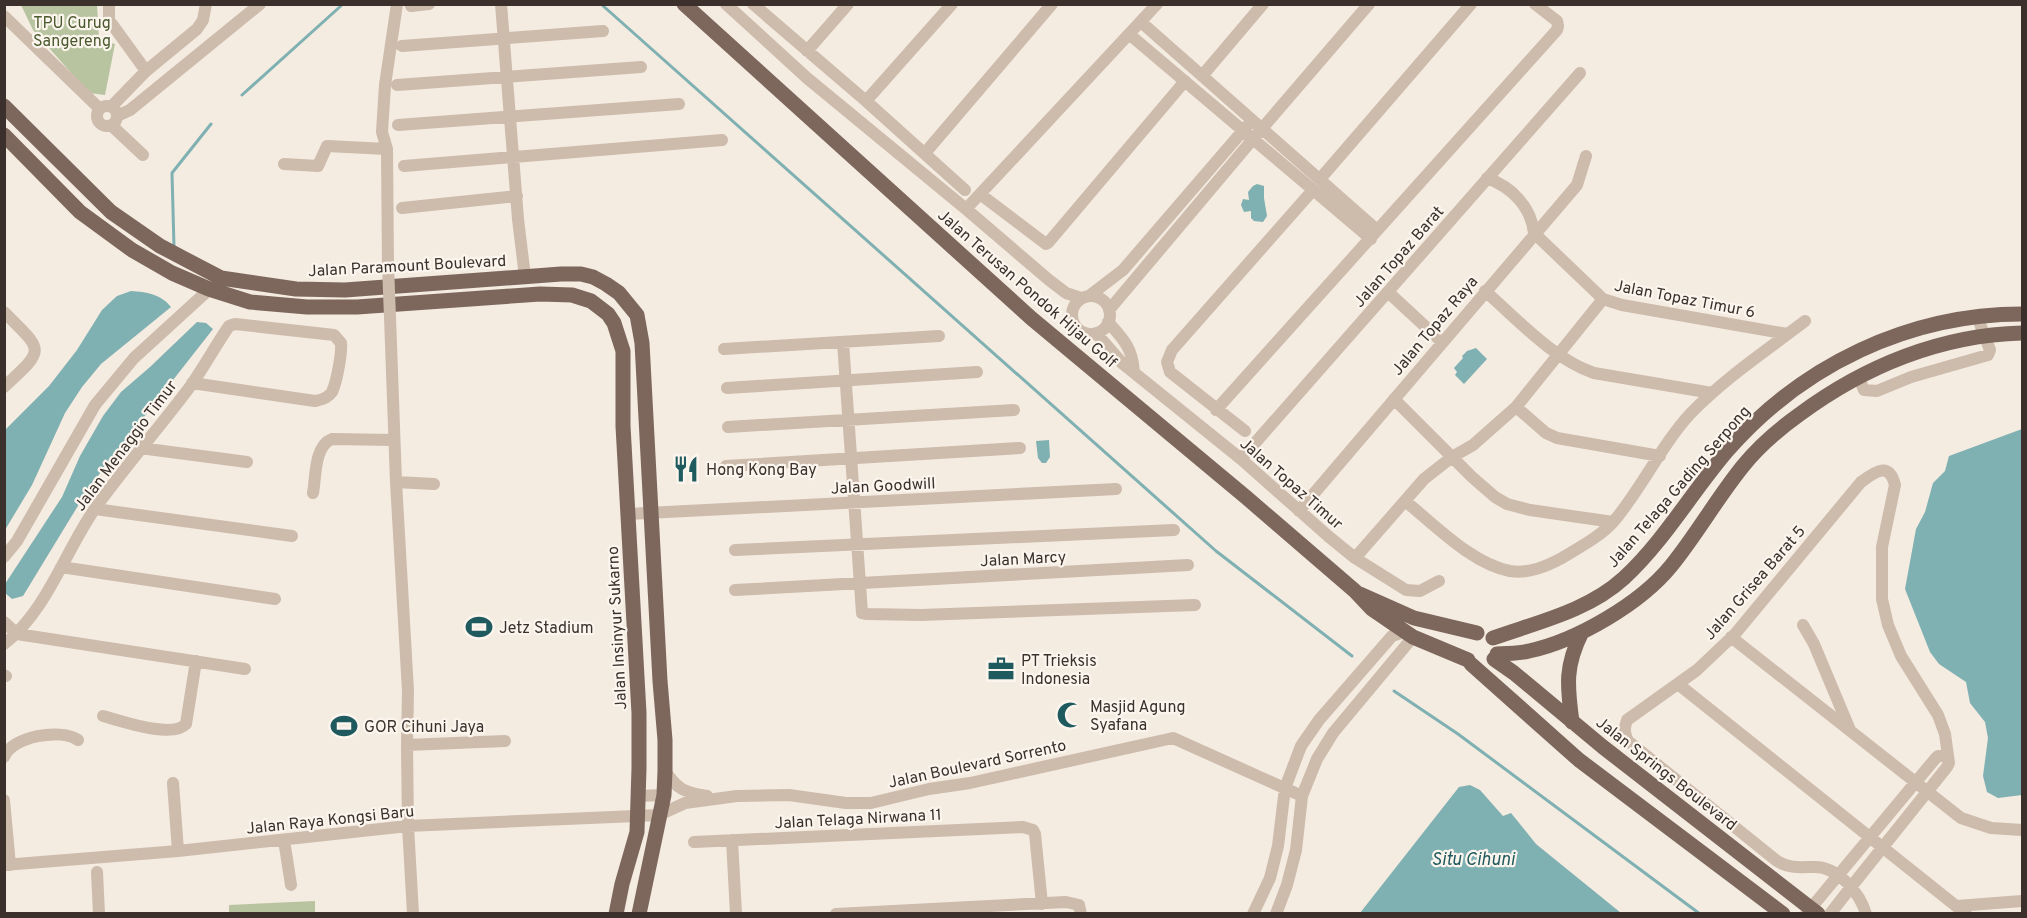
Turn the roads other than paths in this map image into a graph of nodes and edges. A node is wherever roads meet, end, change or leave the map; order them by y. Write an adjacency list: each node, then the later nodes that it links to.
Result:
1 (109, 4): 27 (street)
2 (206, 4): 27 (street)
3 (260, 4): 36 (street)
4 (398, 4): 43 (street)
5 (429, 4): 18 (street)
6 (501, 4): 23 (street)
7 (684, 4): 126 (main road, Jalan Terusan Pondok Hijau Golf)
8 (726, 4): 56 (street)
9 (753, 4): 25 (street)
10 (848, 4): 25 (street)
11 (952, 4): 33 (street)
12 (1053, 4): 44 (street)
13 (1157, 4): 20 (street)
14 (1263, 4): 29 (street)
15 (1369, 4): 38 (street)
16 (1471, 4): 51 (street)
17 (1536, 4): 58 (street)
18 (411, 6)
19 (4, 16): 36 (street)
20 (1141, 22): 22 (street); 29 (street)
21 (603, 31): 23 (street)
22 (1129, 34): 31 (street); 53 (street)
23 (504, 38): 24 (street); 30 (street)
24 (402, 46)
25 (807, 51): 33 (street)
26 (641, 67): 30 (street)
27 (146, 71): 36 (street)
28 (1580, 74): 50 (street, Jalan Topaz Barat)
29 (1202, 76): 38 (street)
30 (507, 77): 32 (street); 37 (street)
31 (1185, 81): 41 (street); 53 (street)
32 (397, 85)
33 (866, 101): 44 (street)
34 (679, 104): 37 (street)
35 (4, 106): 60 (main road, Jalan Paramount Boulevard)
36 (110, 114): 45 (street)
37 (510, 116): 39 (street); 47 (street)
38 (1257, 124): 41 (street); 51 (street)
39 (398, 125)
40 (4, 135): 61 (main road)
41 (1248, 135): 51 (street); 65 (street); 69 (street)
42 (722, 140): 47 (street)
43 (387, 149): 48 (street); 95 (street, bridge)
44 (925, 153): 52 (street)
45 (143, 154)
46 (1586, 156): 57 (street, Jalan Topaz Raya)
47 (513, 157): 49 (street); 54 (street)
48 (284, 164)
49 (404, 166)
50 (1487, 178): 57 (street, Jalan Topaz Timur 6); 63 (street, Jalan Topaz Barat)
51 (1316, 184): 58 (street); 91 (street)
52 (965, 190)
53 (980, 194): 56 (street)
54 (517, 196): 55 (street); 59 (street)
55 (402, 208)
56 (966, 209): 65 (street)
57 (1534, 233): 62 (street, Jalan Topaz Raya); 64 (street, Jalan Topaz Timur 6)
58 (1374, 234): 91 (street)
59 (525, 277): 60 (main road, Jalan Paramount Boulevard); 112 (main road, Jalan Paramount Boulevard)
60 (221, 278): 61 (street)
61 (209, 289): 113 (main road, Jalan Insinyur Sukarno); 119 (street)
62 (1485, 291): 77 (street, Jalan Topaz Raya); 79 (street)
63 (1388, 292): 77 (street); 101 (street, Jalan Topaz Barat)
64 (1603, 299): 73 (street, Jalan Topaz Timur 6); 79 (street)
65 (1081, 300): 69 (street); 71 (street)
66 (4, 312): 85 (street)
67 (2022, 314): 68 (main road, Jalan Telaga Gading Serpong)
68 (1977, 315): 75 (street); 136 (main road, Jalan Telaga Gading Serpong)
69 (1109, 316): 71 (street); 81 (street)
70 (1804, 321): 73 (street)
71 (1096, 333): 81 (street, Jalan Topaz Timur)
72 (2022, 333): 75 (main road)
73 (1788, 334): 87 (street)
74 (939, 336): 76 (street)
75 (1985, 336): 82 (main road); 82 (street)
76 (843, 342): 78 (street); 83 (street)
77 (1442, 342): 88 (street, Jalan Topaz Raya)
78 (724, 349)
79 (1557, 354): 87 (street); 89 (street)
80 (977, 372): 83 (street)
81 (1134, 372): 101 (street, Jalan Topaz Timur)
82 (1858, 376): 132 (main road)
83 (846, 381): 86 (street); 92 (street)
84 (192, 383): 84 (street, Jalan Menaggio Timur); 96 (street, Jalan Menaggio Timur)
85 (4, 387)
86 (727, 388)
87 (1712, 393): 98 (street)
88 (1394, 399): 99 (street); 111 (street, Jalan Topaz Raya)
89 (1516, 407): 98 (street); 99 (street)
90 (1014, 410): 92 (street)
91 (1216, 410): 94 (street)
92 (848, 420): 93 (street); 100 (street)
93 (728, 427)
94 (1245, 431)
95 (394, 440): 104 (street); 107 (street)
96 (140, 448): 102 (street); 110 (street, Jalan Menaggio Timur)
97 (1020, 448): 100 (street)
98 (1659, 456): 114 (street)
99 (1452, 457): 108 (street); 114 (street)
100 (851, 458): 103 (street); 109 (street)
101 (1241, 459): 111 (street, Jalan Topaz Timur)
102 (247, 462)
103 (726, 466)
104 (396, 482): 105 (street); 153 (street)
105 (434, 484)
106 (1116, 489): 109 (street, Jalan Goodwill)
107 (313, 493)
108 (1405, 501): 114 (street); 120 (street)
109 (854, 503): 112 (street, Jalan Goodwill); 117 (street)
110 (95, 509): 116 (street); 122 (street, Jalan Menaggio Timur)
111 (1299, 511): 120 (street, Jalan Topaz Timur)
112 (651, 513): 113 (street, Jalan Goodwill); 138 (main road)
113 (628, 514): 139 (main road, Jalan Insinyur Sukarno)
114 (1613, 522)
115 (1174, 530): 117 (street)
116 (292, 536)
117 (857, 546): 118 (street); 124 (street)
118 (735, 550)
119 (4, 557)
120 (1355, 558): 123 (street, Jalan Topaz Timur)
121 (1188, 565): 124 (street, Jalan Marcy)
122 (61, 567): 127 (street); 134 (street, Jalan Menaggio Timur)
123 (1438, 581)
124 (859, 584): 125 (street, Jalan Marcy); 128 (street)
125 (735, 590)
126 (1355, 591): 130 (main road, Jalan Terusan Pondok Hijau Golf); 135 (main road, Jalan Terusan Pondok Hijau Golf)
127 (275, 599)
128 (1195, 605)
129 (4, 622): 134 (street)
130 (1432, 623): 133 (main road, Jalan Terusan Pondok Hijau Golf); 135 (main road)
131 (1803, 624): 150 (street)
132 (1582, 632): 141 (main road); 149 (main road)
133 (1477, 633): 136 (main road); 143 (main road)
134 (17, 634): 140 (street, Jalan Menaggio Timur); 142 (street)
135 (1409, 635): 143 (main road, Jalan Terusan Pondok Hijau Golf); 159 (street); 163 (street)
136 (1498, 636): 141 (main road)
137 (1731, 637): 146 (street, Jalan Grisea Barat 5); 150 (street); 154 (street, Jalan Grisea Barat 5)
138 (658, 641): 139 (main road); 156 (main road)
139 (635, 643): 162 (main road, Jalan Insinyur Sukarno)
140 (4, 644)
141 (1501, 656): 143 (main road); 145 (main road, Jalan Springs Boulevard)
142 (196, 661): 144 (street); 148 (street)
143 (1469, 662): 147 (main road)
144 (245, 669)
145 (1514, 673): 147 (main road); 149 (main road, Jalan Springs Boulevard)
146 (1678, 684): 170 (street); 178 (street, Jalan Grisea Barat 5)
147 (1497, 687): 196 (main road)
148 (103, 716)
149 (1572, 722): 185 (main road, Jalan Springs Boulevard)
150 (1852, 733): 158 (street)
151 (78, 740): 155 (street)
152 (505, 741): 153 (street)
153 (407, 745): 168 (street)
154 (1946, 756): 158 (street); 160 (street)
155 (4, 757)
156 (665, 771): 161 (main road); 164 (street, Jalan Boulevard Sorrento)
157 (173, 783): 175 (street)
158 (1914, 783): 160 (street); 170 (street)
159 (1285, 788): 163 (street, Jalan Boulevard Sorrento); 164 (street, Jalan Boulevard Sorrento); 194 (street)
160 (1927, 793): 169 (street); 174 (street)
161 (664, 795): 162 (street); 167 (main road)
162 (639, 796): 166 (main road, Jalan Insinyur Sukarno)
163 (1302, 796): 195 (street)
164 (717, 798): 167 (street, Jalan Boulevard Sorrento)
165 (4, 800): 176 (street)
166 (638, 815): 167 (street, Jalan Raya Kongsi Baru); 168 (street, Jalan Raya Kongsi Baru); 189 (main road, Jalan Insinyur Sukarno)
167 (659, 815): 190 (main road)
168 (408, 826): 171 (street, Jalan Raya Kongsi Baru); 188 (street)
169 (2022, 830)
170 (1869, 837): 174 (street); 178 (street)
171 (284, 840): 175 (street, Jalan Raya Kongsi Baru); 179 (street)
172 (732, 840): 173 (street, Jalan Telaga Nirwana 11); 182 (street, Jalan Telaga Nirwana 11); 191 (street)
173 (694, 842)
174 (1883, 848): 180 (street); 183 (street)
175 (178, 851): 176 (street, Jalan Raya Kongsi Baru)
176 (7, 865)
177 (97, 872): 187 (street)
178 (1837, 876): 180 (street); 185 (street)
179 (291, 885)
180 (1851, 887): 197 (street); 198 (street)
181 (2022, 901): 183 (street)
182 (1042, 904): 184 (street); 193 (street)
183 (1961, 910)
184 (944, 911): 186 (street)
185 (1812, 911)
186 (876, 913): 192 (street)
187 (99, 914)
188 (413, 914)
189 (616, 914)
190 (639, 914)
191 (736, 914)
192 (836, 914)
193 (1081, 914)
194 (1253, 914)
195 (1276, 914)
196 (1783, 914)
197 (1830, 914)
198 (1866, 914)

